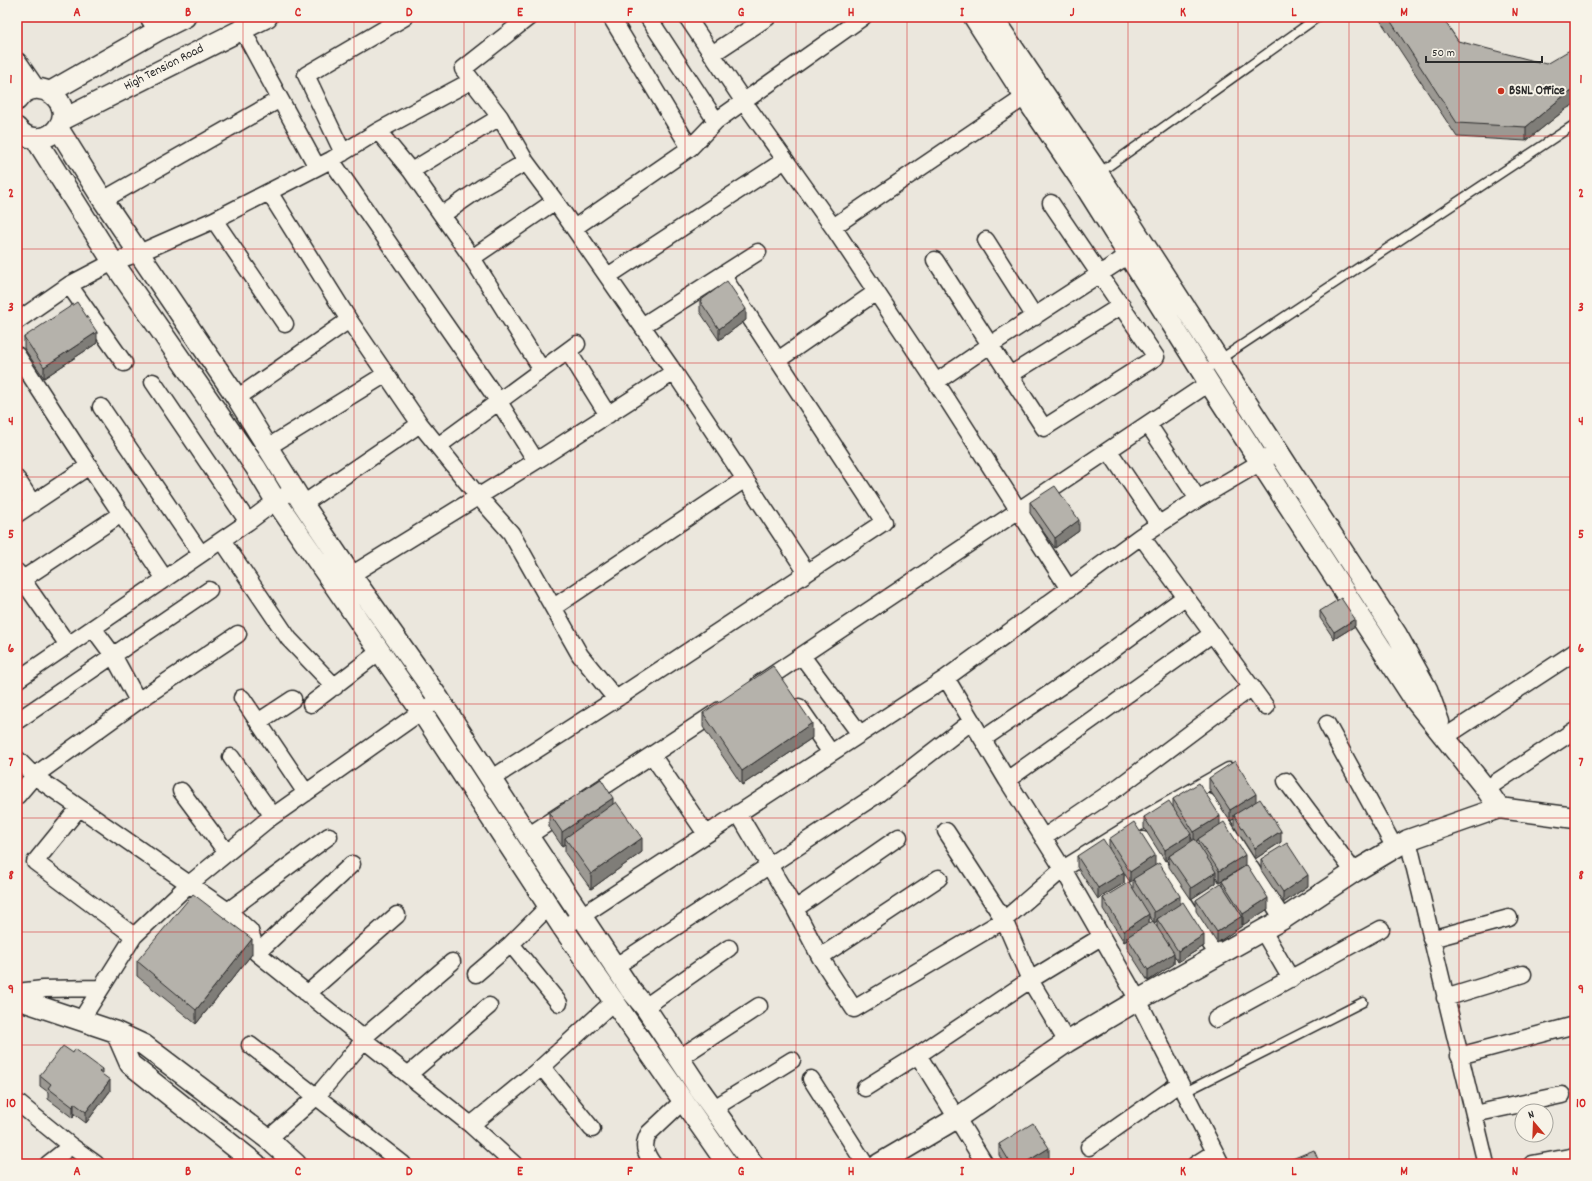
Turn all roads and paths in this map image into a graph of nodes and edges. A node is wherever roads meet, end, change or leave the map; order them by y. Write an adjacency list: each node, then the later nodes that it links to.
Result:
1 (185, 17): 14 (street)
2 (267, 17): 15 (street, High Tension Road)
3 (405, 17): 31 (street)
4 (529, 17): 18 (street)
5 (611, 17): 30 (street)
6 (648, 17): 25 (street)
7 (688, 17): 16 (street)
8 (768, 17): 16 (street)
9 (864, 17): 23 (street)
10 (974, 17): 20 (street)
11 (992, 17): 20 (street)
12 (1318, 17): 13 (lane)
13 (1307, 20): 35 (lane)
14 (153, 24): 19 (street)
15 (242, 29): 22 (street); 26 (street, High Tension Road)
16 (712, 54): 23 (street)
17 (17, 63): 19 (street)
18 (471, 81): 24 (street); 28 (street)
19 (43, 90): 21 (street); 26 (street)
20 (1032, 92): 35 (street); 42 (street)
21 (17, 99)
22 (280, 99): 31 (street); 37 (street)
23 (744, 102): 25 (street); 32 (street)
24 (500, 117): 33 (street); 34 (street)
25 (716, 121): 30 (street)
26 (60, 124): 29 (street, High Tension Road); 37 (street)
27 (1575, 124): 64 (lane)
28 (378, 131): 31 (street); 34 (street)
29 (22, 133): 50 (street)
30 (690, 148): 43 (street)
31 (330, 160): 36 (street); 75 (street)
32 (785, 160): 42 (street); 53 (street)
33 (526, 162): 38 (street); 40 (street)
34 (411, 171): 40 (street)
35 (1091, 178): 45 (street)
36 (269, 192): 41 (street); 58 (street)
37 (103, 200): 47 (street)
38 (555, 201): 43 (street); 48 (street)
39 (1051, 202): 52 (street)
40 (442, 215): 48 (street)
41 (214, 220): 47 (street); 60 (street)
42 (833, 227): 55 (street)
43 (574, 228): 53 (street)
44 (986, 240): 57 (street)
45 (1137, 250): 52 (street); 64 (street); 71 (street)
46 (758, 252): 51 (street)
47 (139, 253): 50 (street); 74 (street)
48 (472, 258): 67 (street)
49 (935, 260): 62 (street)
50 (113, 262): 54 (street); 92 (street)
51 (722, 275): 61 (street); 63 (street)
52 (1099, 275): 56 (street); 57 (street)
53 (608, 276): 61 (street)
54 (69, 284): 59 (street); 66 (street)
55 (876, 292): 63 (street); 73 (street)
56 (1122, 305): 70 (street); 70 (street)
57 (1035, 317): 62 (street)
58 (349, 320): 69 (street); 74 (street)
59 (17, 321)
60 (284, 324)
61 (642, 326): 68 (street)
62 (990, 345): 70 (street); 73 (street)
63 (778, 360): 102 (street)
64 (1219, 360): 71 (lane); 83 (street)
65 (19, 362): 86 (street)
66 (124, 363)
67 (542, 370): 75 (street); 77 (street)
68 (674, 372): 77 (street); 88 (street)
69 (386, 374): 78 (street); 81 (street)
70 (1010, 375)
71 (1206, 377): 79 (street); 85 (street)
72 (153, 382): 97 (street)
73 (936, 382): 94 (street)
74 (237, 398): 81 (street)
75 (499, 402): 80 (street); 84 (street)
76 (101, 407): 101 (street)
77 (608, 415): 84 (street)
78 (420, 424): 80 (street); 90 (street)
79 (1148, 424): 82 (street); 91 (street)
80 (438, 446): 89 (street)
81 (268, 447): 90 (street)
82 (1108, 450): 94 (street); 98 (street)
83 (1279, 451): 85 (street); 139 (street)
84 (536, 461): 89 (street)
85 (1260, 462): 91 (street); 139 (street)
86 (89, 466): 93 (street); 96 (street)
87 (17, 479): 93 (street)
88 (745, 479): 102 (street); 109 (street)
89 (478, 496): 103 (street); 109 (street)
90 (299, 497): 92 (street); 103 (street)
91 (1198, 499): 98 (street)
92 (276, 501): 97 (street); 114 (street)
93 (33, 504): 95 (street)
94 (1019, 510): 106 (street); 117 (street)
95 (17, 514)
96 (121, 514): 104 (street); 105 (street)
97 (248, 522): 100 (street)
98 (1159, 525): 99 (street)
99 (1141, 536): 106 (street); 108 (street)
100 (222, 540): 101 (street); 121 (street)
101 (202, 554): 104 (street)
102 (807, 573): 127 (street)
103 (351, 575): 126 (street)
104 (165, 579): 110 (street)
105 (21, 582): 113 (street)
106 (1069, 589): 118 (street)
107 (209, 590): 116 (street)
108 (1185, 596): 112 (street); 140 (street)
109 (554, 607): 127 (street)
110 (93, 628): 113 (street); 116 (street)
111 (238, 634): 128 (street)
112 (1212, 634): 122 (street); 148 (street)
113 (68, 645): 119 (street)
114 (380, 652): 121 (street); 132 (street)
115 (1575, 652): 139 (street)
116 (113, 655): 128 (street); 133 (street)
117 (802, 656): 120 (street); 137 (street)
118 (946, 678): 134 (street); 137 (street)
119 (17, 680)
120 (784, 685): 123 (street); 141 (street)
121 (334, 687): 130 (street)
122 (1252, 687): 131 (street); 166 (street)
123 (750, 690)
124 (242, 698): 135 (street)
125 (293, 699): 135 (street)
126 (439, 699): 132 (street); 147 (street)
127 (616, 699): 147 (street)
128 (138, 701): 146 (street)
129 (730, 703): 142 (street)
130 (311, 704)
131 (1266, 707)
132 (422, 711): 153 (street); 175 (street)
133 (17, 721)
134 (972, 721): 140 (street); 170 (street)
135 (258, 722): 153 (street)
136 (1327, 724): 167 (street)
137 (860, 734): 141 (street)
138 (1573, 735): 151 (street)
139 (1445, 737): 151 (street)
140 (983, 740): 148 (street)
141 (831, 753): 157 (street)
142 (652, 755): 162 (street); 164 (street)
143 (230, 758): 158 (street)
144 (17, 759): 146 (street)
145 (1234, 768): 150 (street)
146 (34, 776): 154 (street); 155 (street)
147 (491, 779): 164 (street)
148 (1007, 780): 166 (street)
149 (1286, 781): 172 (street)
150 (1198, 787): 160 (street); 181 (street)
151 (1486, 789): 156 (street)
152 (181, 791): 168 (street)
153 (306, 793): 158 (street)
154 (17, 796)
155 (79, 808): 174 (street); 186 (street)
156 (1499, 808): 159 (street); 167 (street)
157 (738, 813): 162 (street); 170 (street)
158 (273, 816): 168 (street)
159 (1575, 818)
160 (1134, 825): 171 (street); 192 (street)
161 (946, 831): 182 (street)
162 (706, 834): 179 (street)
163 (329, 836): 177 (street)
164 (528, 836): 179 (street)
165 (899, 837): 176 (street)
166 (1043, 838): 171 (street)
167 (1402, 844): 172 (street); 188 (street)
168 (227, 853): 174 (street)
169 (352, 864): 191 (street)
170 (769, 866): 176 (street); 195 (street)
171 (1063, 869): 182 (street); 187 (street)
172 (1354, 872): 181 (street)
173 (939, 878): 193 (street)
174 (188, 884): 177 (street); 186 (street)
175 (549, 906): 183 (street); 189 (street)
176 (795, 908): 193 (street)
177 (228, 911): 191 (street)
178 (397, 915): 202 (street)
179 (582, 916): 183 (street); 195 (street)
180 (1509, 918): 188 (street)
181 (1283, 919): 185 (street)
182 (1004, 920): 193 (street); 198 (street)
183 (563, 928): 206 (street)
184 (1381, 929): 199 (street)
185 (1263, 930): 192 (street); 199 (street)
186 (134, 936): 200 (street)
187 (1101, 937): 198 (street); 205 (street)
188 (1431, 939): 203 (street)
189 (511, 944): 196 (street); 208 (street)
190 (729, 948): 211 (street)
191 (257, 953): 202 (street)
192 (1218, 955): 205 (street)
193 (820, 957)
194 (452, 962): 216 (street)
195 (616, 966): 211 (street)
196 (476, 974)
197 (1523, 974): 203 (street)
198 (1030, 980): 217 (street); 219 (street)
199 (1291, 980): 212 (street)
200 (101, 988): 201 (street); 213 (street)
201 (17, 992)
202 (307, 994): 216 (street)
203 (1445, 998): 220 (street)
204 (17, 999): 213 (street)
205 (1138, 1000): 217 (street); 227 (street)
206 (614, 1001): 223 (street); 230 (street)
207 (1363, 1002): 227 (lane)
208 (559, 1003)
209 (489, 1006): 224 (street)
210 (759, 1006): 221 (street)
211 (645, 1007): 221 (street)
212 (1216, 1019)
213 (81, 1020): 215 (street)
214 (1575, 1025): 220 (street)
215 (116, 1032): 237 (street); 244 (street)
216 (363, 1039): 224 (street); 229 (street)
217 (1067, 1042): 234 (street)
218 (250, 1045): 229 (street)
219 (918, 1055): 226 (street); 234 (street)
220 (1459, 1056): 233 (street)
221 (679, 1058): 232 (street)
222 (792, 1060): 232 (street)
223 (542, 1067): 235 (street); 236 (street)
224 (408, 1075): 235 (street)
225 (811, 1079): 251 (street)
226 (865, 1088)
227 (1183, 1088): 239 (street); 241 (street)
228 (1562, 1095): 233 (street)
229 (317, 1096): 237 (street); 246 (street)
230 (682, 1101): 248 (street); 249 (street)
231 (17, 1102): 238 (street)
232 (714, 1108): 250 (street)
233 (1474, 1114): 255 (street)
234 (957, 1118): 252 (street); 253 (street)
235 (471, 1125): 247 (street)
236 (592, 1129)
237 (268, 1140): 245 (street)
238 (71, 1146): 242 (street); 243 (street)
239 (1089, 1147)
240 (1575, 1156): 256 (street)
241 (1218, 1158): 254 (street)
242 (48, 1164)
243 (96, 1164)
244 (256, 1164)
245 (295, 1164)
246 (403, 1164)
247 (514, 1164)
248 (653, 1164)
249 (727, 1164)
250 (753, 1164)
251 (865, 1164)
252 (879, 1164)
253 (985, 1164)
254 (1196, 1164)
255 (1486, 1164)
256 (1532, 1164)

